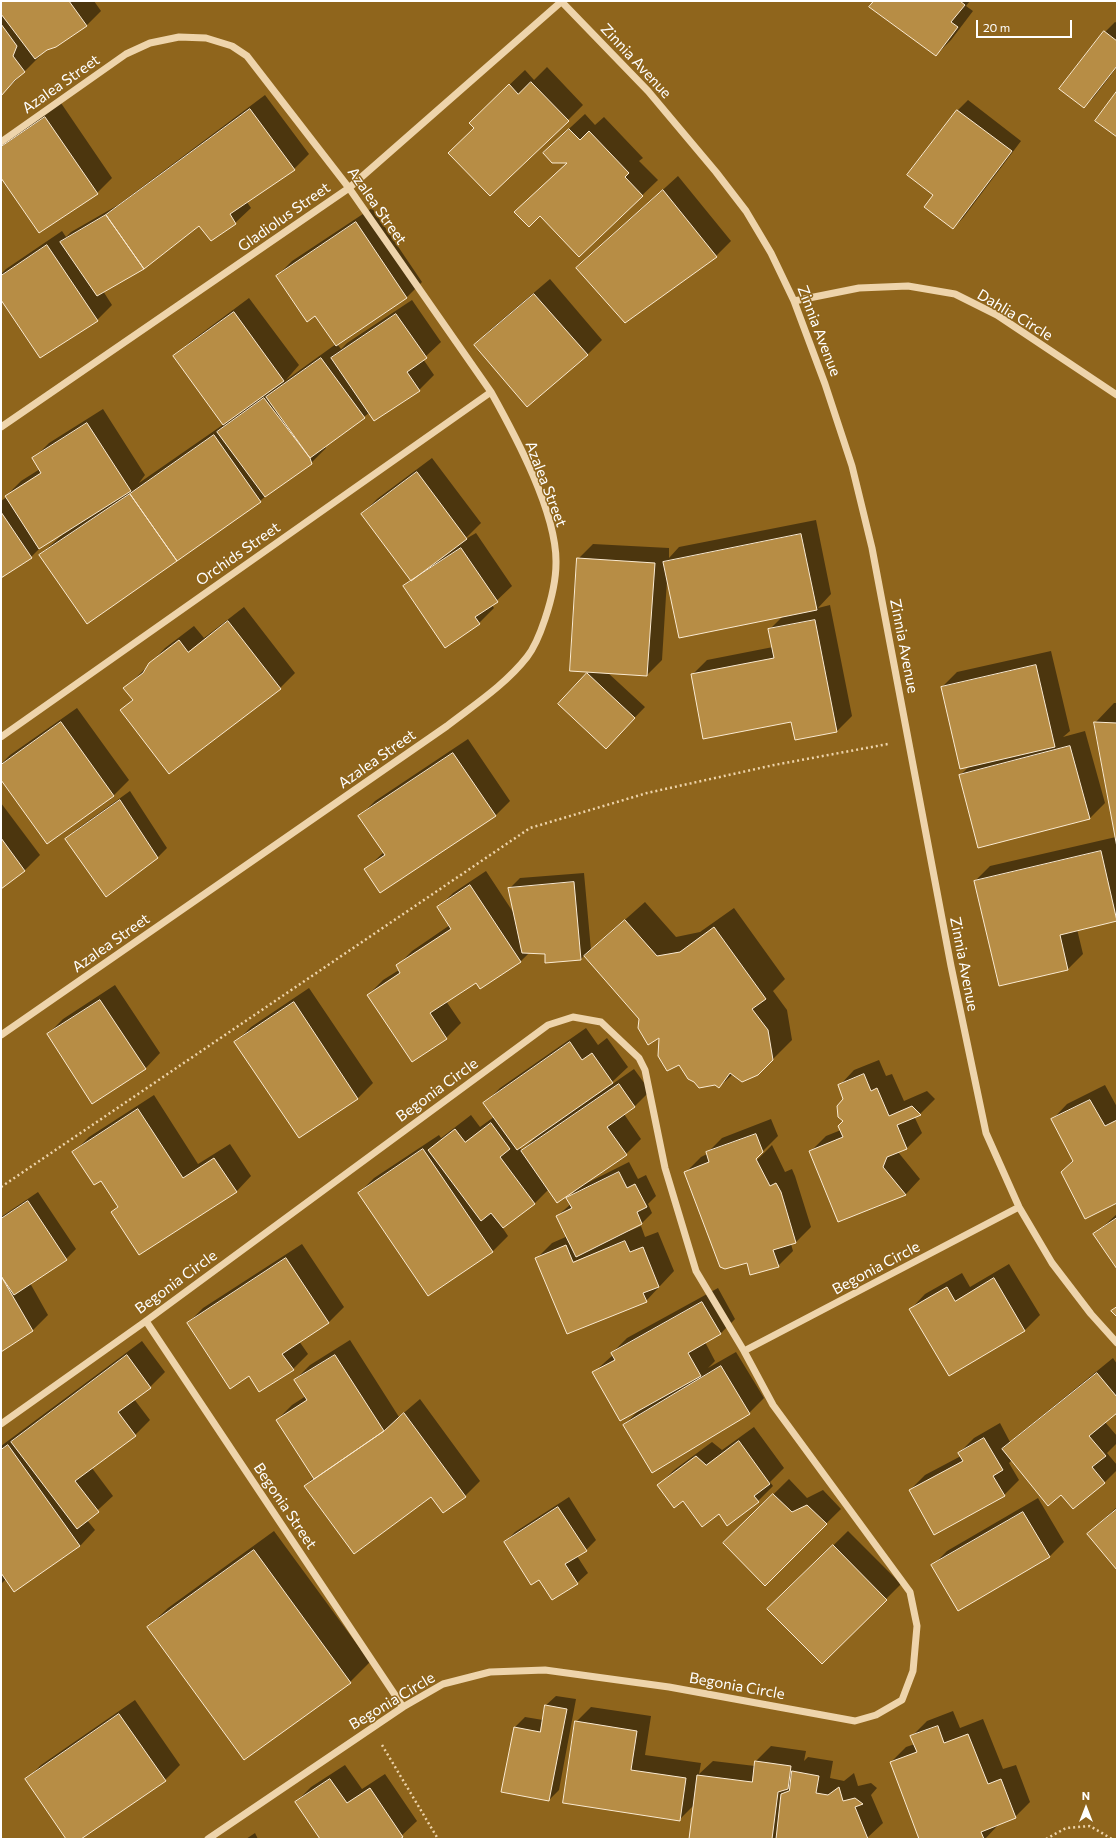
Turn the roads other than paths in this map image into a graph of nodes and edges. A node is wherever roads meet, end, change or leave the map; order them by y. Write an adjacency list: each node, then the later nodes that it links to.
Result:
1 (561, 1): 3 (street, Gladiolus Street); 4 (street, Zinnia Avenue)
2 (1, 142): 3 (street, Azalea Street)
3 (349, 188): 5 (street, Azalea Street); 7 (street, Gladiolus Street)
4 (794, 301): 6 (street, Dahlia Circle); 10 (street, Zinnia Avenue)
5 (491, 392): 8 (street, Orchids Street); 9 (street, Azalea Street)
6 (1117, 395)
7 (1, 427)
8 (1, 737)
9 (1, 1035)
10 (1019, 1207): 12 (street, Zinnia Avenue); 13 (street, Begonia Circle)
11 (146, 1321): 13 (street, Begonia Circle); 14 (street, Begonia Circle); 15 (street, Begonia Street)
12 (1117, 1343)
13 (744, 1352): 15 (street, Begonia Circle)
14 (1, 1424)
15 (403, 1706): 16 (street, Begonia Circle)
16 (208, 1839)

